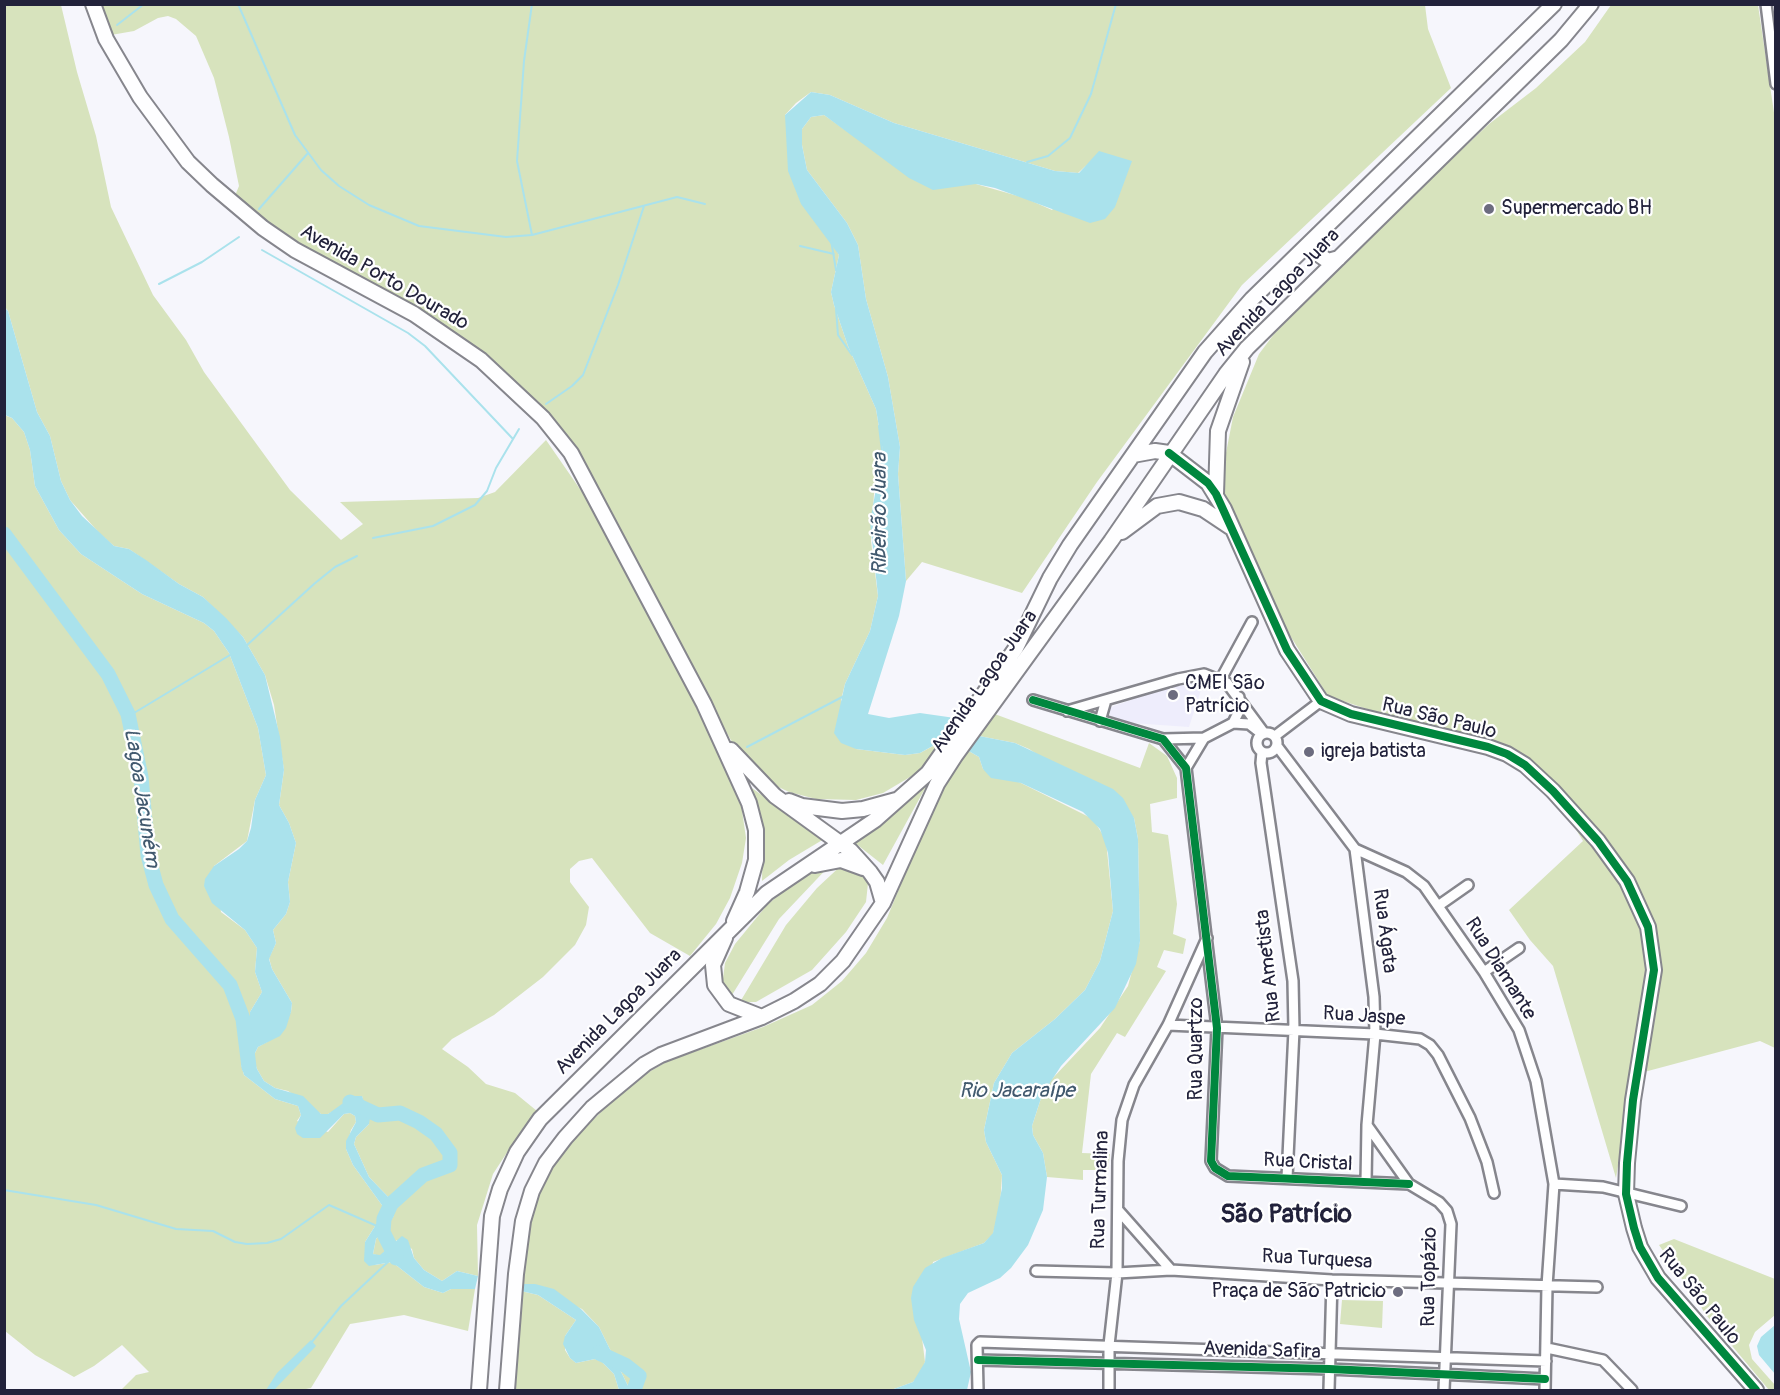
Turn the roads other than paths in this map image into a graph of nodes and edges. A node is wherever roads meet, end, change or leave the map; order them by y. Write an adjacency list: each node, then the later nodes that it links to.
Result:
1 (93, 4): 28 (main road, Avenida Porto Dourado)
2 (1554, 4): 7 (main road, Avenida Lagoa Juara)
3 (1591, 4): 8 (main road, Avenida Lagoa Juara)
4 (1766, 4): 5 (street)
5 (1772, 45): 6 (street)
6 (1776, 84)
7 (1351, 203): 8 (main road); 11 (main road, Avenida Lagoa Juara)
8 (1339, 258): 9 (main road, Avenida Lagoa Juara)
9 (1247, 348): 10 (main road, Avenida Lagoa Juara); 12 (main road)
10 (1170, 453): 11 (main road); 12 (main road); 14 (main road, Avenida Lagoa Juara)
11 (1133, 455): 22 (main road, Avenida Lagoa Juara)
12 (1216, 494): 13 (main road)
13 (1230, 526): 14 (main road); 20 (main road)
14 (1111, 541): 22 (main road, Avenida Lagoa Juara)
15 (1252, 622): 16 (street)
16 (1221, 679): 17 (street); 19 (street)
17 (1239, 697): 24 (street); 25 (street)
18 (1033, 700): 21 (street)
19 (1106, 700): 21 (street); 23 (street)
20 (1321, 700): 26 (street); 59 (main road, Rua São Paulo)
21 (1067, 711): 23 (street)
22 (978, 714): 32 (main road, Avenida Lagoa Juara)
23 (1100, 721): 29 (street)
24 (1233, 723): 25 (street); 27 (street)
25 (1263, 734): 26 (street); 31 (street)
26 (1275, 736): 30 (street)
27 (1204, 738): 29 (street); 33 (street)
28 (722, 739): 34 (main road); 43 (main road)
29 (1164, 739): 33 (street)
30 (1277, 746): 31 (street); 37 (street, Rua Diamante)
31 (1262, 752): 50 (street, Rua Ametista)
32 (950, 754): 35 (main road, Avenida Lagoa Juara); 41 (main road, Avenida Lagoa Juara)
33 (1186, 768): 44 (street, Rua Quartzo)
34 (775, 796): 35 (main road); 36 (main road)
35 (901, 798): 36 (main road, Avenida Lagoa Juara)
36 (840, 844): 38 (main road, Avenida Lagoa Juara); 39 (main road)
37 (1356, 849): 42 (street, Rua Diamante); 51 (street, Rua Ágata)
38 (804, 867): 39 (main road); 43 (main road, Avenida Lagoa Juara)
39 (870, 872): 41 (main road)
40 (1468, 885): 42 (street)
41 (883, 903): 47 (main road, Avenida Lagoa Juara)
42 (1438, 906): 46 (street, Rua Diamante)
43 (729, 931): 47 (main road); 79 (main road, Avenida Lagoa Juara)
44 (1207, 938): 48 (street, Rua Turmalina); 49 (street, Rua Quartzo)
45 (1519, 948): 46 (street)
46 (1484, 972): 57 (street, Rua Diamante)
47 (762, 1017): 80 (main road, Avenida Lagoa Juara)
48 (1168, 1025): 49 (street, Rua Jaspe); 61 (street, Rua Turmalina)
49 (1217, 1028): 50 (street, Rua Jaspe); 53 (street, Rua Quartzo)
50 (1294, 1030): 51 (street, Rua Jaspe); 54 (street, Rua Ametista)
51 (1375, 1034): 52 (street, Rua Ágata); 58 (street, Rua Jaspe)
52 (1367, 1125): 55 (street, Rua Ágata); 56 (street)
53 (1211, 1161): 54 (street, Rua Cristal)
54 (1287, 1178): 55 (street, Rua Cristal)
55 (1366, 1182): 56 (street, Rua Cristal)
56 (1409, 1184): 66 (street, Rua Topázio)
57 (1554, 1184): 59 (street); 67 (street, Rua Diamante)
58 (1494, 1193)
59 (1626, 1194): 60 (street); 87 (main road, Rua São Paulo)
60 (1681, 1206)
61 (1118, 1210): 63 (street); 64 (street, Rua Turmalina)
62 (1036, 1270): 64 (street, Rua Turquesa)
63 (1172, 1270): 64 (street, Rua Turquesa); 65 (street, Rua Turquesa)
64 (1117, 1273): 69 (street, Rua Turmalina)
65 (1332, 1280): 66 (street, Rua Turquesa); 71 (street)
66 (1448, 1283): 67 (street, Rua Turquesa); 72 (street, Rua Topázio)
67 (1547, 1286): 68 (street, Rua Turquesa); 70 (street, Rua Diamante)
68 (1597, 1287)
69 (1109, 1345): 71 (street, Avenida Safira); 73 (street, Avenida Safira); 75 (street, Rua Turmalina)
70 (1546, 1348): 74 (street, Rua Diamante); 86 (street)
71 (1330, 1353): 72 (street, Avenida Safira); 76 (street)
72 (1445, 1358): 74 (street, Avenida Safira); 77 (street, Rua Topázio)
73 (978, 1360): 75 (street, Avenida Safira); 81 (street)
74 (1546, 1361): 78 (street, Rua Diamante)
75 (1109, 1363): 76 (street, Avenida Safira); 82 (street, Rua Turmalina)
76 (1329, 1369): 77 (street, Avenida Safira); 83 (street)
77 (1445, 1374): 78 (street, Avenida Safira); 84 (street, Rua Topázio)
78 (1545, 1379): 85 (street, Rua Diamante)
79 (479, 1390)
80 (507, 1390)
81 (978, 1390)
82 (1109, 1390)
83 (1329, 1390)
84 (1444, 1390)
85 (1545, 1390)
86 (1632, 1390)
87 (1756, 1390)

